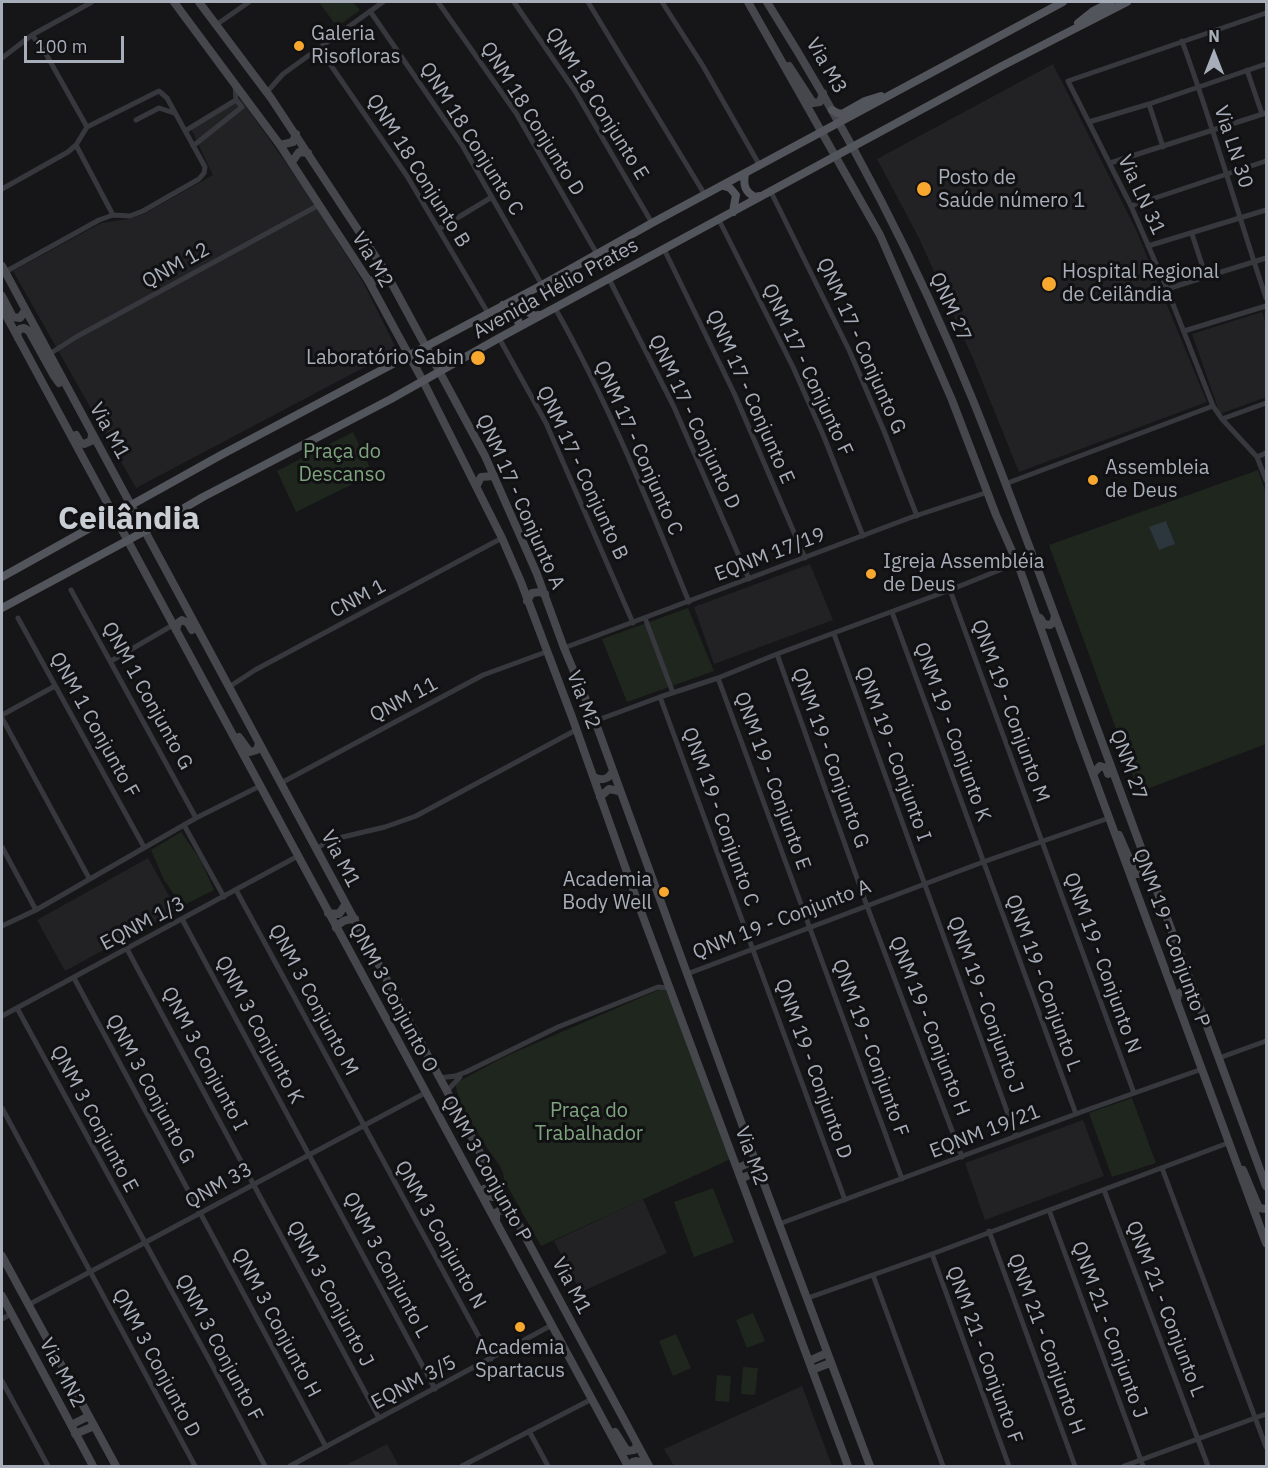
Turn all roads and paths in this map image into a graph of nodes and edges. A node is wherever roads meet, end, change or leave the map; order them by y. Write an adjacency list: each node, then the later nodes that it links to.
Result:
1 (92, 2): 19 (street)
2 (174, 2): 28 (main road, Via M2)
3 (199, 2): 17 (main road)
4 (249, 2): 17 (street)
5 (383, 2): 15 (street)
6 (438, 2): 78 (street, QNM 18 Conjunto D)
7 (514, 2): 72 (street, QNM 18 Conjunto E)
8 (588, 2): 62 (street)
9 (662, 2): 56 (street)
10 (748, 2): 18 (main road)
11 (767, 2): 26 (main road, Via M3)
12 (1063, 2): 30 (main road, Avenida Hélio Prates)
13 (1111, 2): 20 (main road)
14 (1127, 2): 20 (main road, Avenida Hélio Prates)
15 (370, 11): 22 (street); 64 (street, QNM 18 Conjunto C)
16 (1266, 13): 21 (street)
17 (216, 25): 31 (main road)
18 (766, 33): 23 (main road); 26 (main road)
19 (32, 35): 24 (street); 41 (street)
20 (1063, 35): 50 (main road, Avenida Hélio Prates)
21 (1182, 41): 29 (street, Via LN 30); 39 (street, Via LN 31)
22 (319, 48): 31 (street); 73 (street, QNM 18 Conjunto B)
23 (780, 56): 32 (main road); 44 (main road)
24 (2, 58)
25 (1266, 64): 27 (street)
26 (810, 70): 32 (main road, Via M3)
27 (1247, 70): 29 (street); 36 (street)
28 (235, 85): 33 (street); 47 (main road, Via M2)
29 (1198, 87): 34 (street); 43 (street, Via LN 30)
30 (899, 91): 35 (main road, Avenida Hélio Prates); 40 (main road, Avenida Hélio Prates)
31 (267, 92): 45 (main road)
32 (823, 93): 35 (main road, Via M3)
33 (236, 100): 42 (street); 48 (street)
34 (1149, 104): 39 (street); 49 (street)
35 (832, 110): 40 (main road, Via M3)
36 (1264, 113): 43 (street)
37 (176, 114): 38 (street); 41 (street); 42 (street)
38 (136, 120)
39 (1089, 122): 55 (street, Via LN 31)
40 (840, 123): 44 (main road, Avenida Hélio Prates); 50 (main road, Via M3)
41 (87, 127): 46 (street)
42 (185, 131): 48 (street)
43 (1211, 131): 49 (street); 58 (street, Via LN 30)
44 (822, 132): 52 (main road); 56 (main road, Avenida Hélio Prates)
45 (296, 134): 47 (main road); 51 (main road)
46 (76, 145): 60 (street); 69 (street)
47 (280, 145): 54 (main road, Via M2)
48 (193, 146): 69 (street)
49 (1163, 147): 55 (street)
50 (853, 148): 52 (main road, Avenida Hélio Prates); 75 (main road, QNM 27)
51 (308, 153): 54 (main road); 82 (main road)
52 (836, 157): 61 (main road, Avenida Hélio Prates); 63 (main road)
53 (1266, 161): 58 (street)
54 (292, 162): 65 (main road, Via M2)
55 (1110, 163): 66 (street, Via LN 31)
56 (760, 166): 57 (main road, Avenida Hélio Prates)
57 (745, 174): 59 (main road, Avenida Hélio Prates); 61 (main road)
58 (1226, 175): 66 (street); 70 (street, Via LN 30)
59 (724, 186): 62 (main road, Avenida Hélio Prates); 68 (main road)
60 (2, 189)
61 (767, 194): 68 (main road, Avenida Hélio Prates); 122 (street, QNM 17 - Conjunto G)
62 (705, 195): 72 (main road, Avenida Hélio Prates)
63 (858, 195): 75 (main road); 119 (main road)
64 (492, 197): 73 (street); 86 (street, QNM 18 Conjunto C)
65 (319, 205): 85 (main road, Via M2); 103 (street, QNM 12)
66 (1131, 206): 76 (street, Via LN 31)
67 (1266, 210): 70 (street)
68 (734, 212): 71 (main road, Avenida Hélio Prates)
69 (113, 215): 81 (street)
70 (1241, 219): 74 (street); 80 (street, Via LN 30)
71 (719, 220): 77 (main road, Avenida Hélio Prates); 124 (street, QNM 17 - Conjunto F)
72 (652, 223): 78 (main road, Avenida Hélio Prates)
73 (439, 229): 96 (street, QNM 18 Conjunto B)
74 (1191, 234): 76 (street); 83 (street)
75 (899, 236): 117 (main road, QNM 27)
76 (1148, 246): 87 (street, Via LN 31)
77 (664, 249): 84 (main road, Avenida Hélio Prates); 127 (street, QNM 17 - Conjunto E)
78 (597, 254): 86 (main road, Avenida Hélio Prates)
79 (1266, 258): 80 (street)
80 (1254, 262): 83 (street); 90 (street, Via LN 30)
81 (3, 269): 95 (main road, Via M1)
82 (385, 271): 85 (main road); 102 (main road)
83 (1206, 277): 87 (street)
84 (609, 279): 94 (main road, Avenida Hélio Prates); 131 (street, QNM 17 - Conjunto D)
85 (368, 280): 104 (main road, Via M2)
86 (542, 285): 88 (main road, Avenida Hélio Prates)
87 (1167, 289): 99 (street, Via LN 31)
88 (529, 292): 91 (main road, Avenida Hélio Prates); 97 (main road)
89 (2, 297): 95 (main road)
90 (1266, 298)
91 (503, 305): 96 (main road, Avenida Hélio Prates); 98 (main road)
92 (1266, 306): 99 (street)
93 (2, 308): 100 (main road, Via M1)
94 (555, 308): 97 (main road, Avenida Hélio Prates); 137 (street, QNM 17 - Conjunto C)
95 (24, 312): 103 (main road, Via M1)
96 (488, 313): 102 (main road, Avenida Hélio Prates)
97 (541, 315): 98 (main road, Avenida Hélio Prates)
98 (519, 327): 101 (main road, Avenida Hélio Prates)
99 (1184, 332): 109 (street, Via LN 31)
100 (18, 338): 107 (main road); 110 (main road, Via M1)
101 (499, 338): 105 (main road, Avenida Hélio Prates); 143 (street, QNM 17 - Conjunto B)
102 (427, 347): 104 (main road, Avenida Hélio Prates); 105 (main road)
103 (48, 355): 107 (main road, Via M1)
104 (408, 356): 106 (main road, Via M2); 120 (main road, Avenida Hélio Prates)
105 (440, 372): 106 (main road, Avenida Hélio Prates); 115 (main road, QNM 17 - Conjunto A)
106 (423, 381): 118 (main road, Via M2); 123 (main road, Avenida Hélio Prates)
107 (69, 393): 112 (main road, Via M1)
108 (1266, 404): 111 (street)
109 (1213, 406): 111 (street, Via LN 31); 117 (street)
110 (55, 408): 112 (main road); 121 (main road, Via M1)
111 (1222, 419): 114 (street, Via LN 31)
112 (92, 435): 120 (main road, Via M1)
113 (1266, 453): 114 (street)
114 (1257, 457): 116 (street, Via LN 31)
115 (494, 476): 118 (main road); 129 (main road, QNM 17 - Conjunto A)
116 (1266, 480)
117 (1005, 484): 140 (main road, QNM 27)
118 (477, 485): 125 (main road, Via M2)
119 (987, 492): 122 (street, EQNM 17/19); 128 (main road)
120 (131, 506): 121 (main road, Avenida Hélio Prates); 123 (main road, Via M1)
121 (114, 515): 126 (main road, Via M1); 130 (main road, Avenida Hélio Prates)
122 (917, 516): 124 (street, EQNM 17/19)
123 (145, 531): 126 (main road, Avenida Hélio Prates); 150 (main road, Via M1)
124 (863, 536): 127 (street, EQNM 17/19)
125 (502, 538): 132 (main road, Via M2); 153 (street, CNM 1)
126 (127, 540): 138 (main road, Avenida Hélio Prates); 144 (main road, Via M1)
127 (805, 558): 131 (street, EQNM 17/19)
128 (1018, 565): 134 (street); 140 (main road); 162 (main road)
129 (537, 574): 132 (main road); 135 (main road, QNM 17 - Conjunto A)
130 (2, 577)
131 (749, 579): 137 (street, EQNM 17/19)
132 (521, 582): 136 (main road, Via M2)
133 (70, 590): 149 (street, QNM 1 Conjunto G)
134 (950, 590): 139 (street); 172 (street, QNM 19 - Conjunto M)
135 (545, 594): 136 (main road); 146 (main road, QNM 17 - Conjunto A)
136 (527, 601): 147 (main road, Via M2)
137 (689, 602): 142 (street, EQNM 17/19)
138 (2, 608)
139 (892, 612): 145 (street); 177 (street, QNM 19 - Conjunto K)
140 (1055, 616): 170 (main road, QNM 27)
141 (18, 618): 152 (street, QNM 1 Conjunto F)
142 (645, 618): 143 (street, EQNM 17/19); 154 (street)
143 (633, 624): 146 (street, EQNM 17/19)
144 (175, 628): 149 (street); 150 (main road); 156 (main road, Via M1)
145 (834, 634): 148 (street); 180 (street, QNM 19 - Conjunto I)
146 (564, 648): 158 (main road, Via M2)
147 (546, 652): 159 (main road, Via M2); 164 (street, QNM 11)
148 (777, 654): 151 (street); 184 (street, QNM 19 - Conjunto G)
149 (111, 661): 168 (street, QNM 1 Conjunto G)
150 (215, 662): 153 (main road, Via M1)
151 (718, 678): 154 (street); 190 (street, QNM 19 - Conjunto E)
152 (55, 686): 157 (street); 174 (street, QNM 1 Conjunto F)
153 (229, 687): 160 (main road, Via M1)
154 (673, 693): 155 (street)
155 (660, 697): 158 (street); 192 (street, QNM 19 - Conjunto C)
156 (220, 712): 160 (main road); 165 (main road, Via M1)
157 (2, 717): 179 (street)
158 (595, 721): 161 (main road, QNM 19 - Conjunto A)
159 (576, 730): 163 (main road, Via M2); 175 (street)
160 (259, 743): 164 (main road, Via M1)
161 (612, 773): 163 (main road); 166 (main road, QNM 19 - Conjunto A)
162 (1093, 774): 169 (main road); 170 (main road)
163 (594, 777): 167 (main road, Via M2)
164 (281, 783): 175 (main road, Via M1)
165 (260, 786): 168 (street); 176 (main road, Via M1)
166 (619, 791): 167 (main road); 194 (main road, QNM 19 - Conjunto A)
167 (600, 797): 195 (main road, Via M2)
168 (196, 818): 171 (street)
169 (1110, 820): 172 (street, QNM 19 - Conjunto A); 178 (main road); 199 (main road, QNM 19 - Conjunto P)
170 (1131, 822): 178 (main road, QNM 27)
171 (184, 825): 174 (street); 182 (street)
172 (1042, 842): 177 (street, QNM 19 - Conjunto A); 210 (street, QNM 19 - Conjunto N)
173 (2, 847): 185 (street)
174 (144, 848): 179 (street)
175 (316, 849): 183 (main road, Via M1)
176 (298, 856): 181 (street, EQNM 1/3); 186 (main road, QNM 3 Conjunto O)
177 (983, 862): 180 (street, QNM 19 - Conjunto A); 212 (street, QNM 19 - Conjunto L)
178 (1149, 868): 202 (main road, QNM 27)
179 (89, 878): 185 (street)
180 (925, 884): 184 (street, QNM 19 - Conjunto A); 214 (street, QNM 19 - Conjunto J)
181 (237, 890): 182 (street, EQNM 1/3); 213 (street, QNM 3 Conjunto M)
182 (224, 897): 187 (street, EQNM 1/3)
183 (345, 905): 186 (main road); 188 (main road, Via M1)
184 (867, 906): 190 (street, QNM 19 - Conjunto A); 218 (street, QNM 19 - Conjunto H)
185 (36, 910): 189 (street)
186 (328, 913): 191 (main road, QNM 3 Conjunto O)
187 (182, 919): 193 (street, EQNM 1/3); 216 (street, QNM 3 Conjunto K)
188 (355, 920): 191 (main road); 207 (main road, Via M1)
189 (2, 926)
190 (809, 927): 192 (street, QNM 19 - Conjunto A); 225 (street, QNM 19 - Conjunto F)
191 (336, 928): 209 (main road, QNM 3 Conjunto O)
192 (752, 948): 194 (street, QNM 19 - Conjunto A); 230 (street, QNM 19 - Conjunto D)
193 (127, 949): 196 (street, EQNM 1/3); 226 (street, QNM 3 Conjunto I)
194 (687, 974): 219 (main road)
195 (666, 975): 197 (street); 198 (main road, Via M2)
196 (74, 978): 200 (street, EQNM 1/3); 233 (street, QNM 3 Conjunto G)
197 (658, 987): 198 (street); 206 (street)
198 (671, 988): 221 (main road, Via M2)
199 (1177, 1000): 202 (main road); 205 (main road, QNM 19 - Conjunto P)
200 (17, 1008): 201 (street, EQNM 1/3); 239 (street, QNM 3 Conjunto E)
201 (2, 1016)
202 (1212, 1040): 204 (main road, QNM 27)
203 (1266, 1041): 204 (street)
204 (1220, 1058): 227 (main road, QNM 27)
205 (1202, 1070): 210 (street, EQNM 19/21); 215 (main road)
206 (466, 1072): 207 (street); 208 (street)
207 (439, 1078): 208 (main road, Via M1)
208 (447, 1091): 228 (main road, Via M1)
209 (425, 1093): 213 (street, QNM 33); 220 (main road, QNM 3 Conjunto P)
210 (1134, 1093): 212 (street, EQNM 19/21)
211 (2, 1108): 242 (street, QNM 3 Conjunto D)
212 (1076, 1114): 214 (street, EQNM 19/21)
213 (363, 1125): 216 (street, QNM 33); 251 (street, QNM 3 Conjunto N)
214 (1016, 1136): 218 (street, EQNM 19/21)
215 (1228, 1143): 217 (main road); 222 (street)
216 (310, 1154): 226 (street, QNM 33); 256 (street, QNM 3 Conjunto L)
217 (1234, 1156): 231 (main road); 238 (main road)
218 (962, 1157): 225 (street, EQNM 19/21)
219 (755, 1160): 221 (main road); 223 (main road)
220 (466, 1167): 228 (main road); 234 (main road, QNM 3 Conjunto P)
221 (738, 1168): 224 (main road, Via M2)
222 (1162, 1168): 229 (street); 262 (street)
223 (759, 1171): 224 (main road); 235 (main road)
224 (742, 1178): 252 (main road, Via M2)
225 (902, 1179): 230 (street, EQNM 19/21)
226 (254, 1183): 233 (street, QNM 33); 261 (street, QNM 3 Conjunto J)
227 (1266, 1186)
228 (499, 1188): 236 (main road, Via M1)
229 (1104, 1190): 232 (street); 267 (street, QNM 21 - Conjunto L)
230 (845, 1200): 235 (street, EQNM 19/21)
231 (1266, 1209)
232 (1048, 1210): 237 (street); 272 (street, QNM 21 - Conjunto J)
233 (200, 1214): 239 (street, QNM 33); 269 (street, QNM 3 Conjunto H)
234 (496, 1220): 236 (main road); 249 (main road, QNM 3 Conjunto P)
235 (779, 1224): 245 (main road)
236 (520, 1227): 268 (main road, Via M1)
237 (989, 1231): 240 (street); 289 (street, QNM 21 - Conjunto H)
238 (1266, 1243)
239 (145, 1244): 242 (street, QNM 33); 277 (street, QNM 3 Conjunto F)
240 (932, 1254): 243 (street); 288 (street, QNM 21 - Conjunto F)
241 (2, 1257): 246 (main road)
242 (91, 1273): 246 (street, QNM 33); 276 (street, QNM 3 Conjunto D)
243 (873, 1275): 245 (street); 287 (street)
244 (2, 1296): 247 (main road, Via MN2)
245 (808, 1298): 250 (main road)
246 (28, 1305): 260 (main road)
247 (11, 1314): 248 (street); 263 (main road, Via MN2)
248 (2, 1319)
249 (552, 1325): 251 (street, EQNM 3/5); 257 (main road, Via M1)
250 (827, 1353): 252 (main road); 253 (main road)
251 (491, 1359): 256 (street, EQNM 3/5)
252 (809, 1361): 254 (main road, Via M2)
253 (830, 1363): 254 (main road); 286 (main road)
254 (812, 1370): 285 (main road, Via M2)
255 (2, 1381): 273 (street)
256 (435, 1389): 261 (street, EQNM 3/5)
257 (592, 1399): 259 (main road, Via M1); 265 (street)
258 (1266, 1414): 262 (street)
259 (601, 1415): 268 (main road); 282 (main road)
260 (89, 1416): 263 (main road); 264 (main road)
261 (379, 1418): 269 (street, EQNM 3/5)
262 (1256, 1419): 267 (street); 270 (street)
263 (71, 1425): 266 (main road, Via MN2)
264 (94, 1426): 266 (main road); 275 (main road)
265 (529, 1431): 271 (street); 281 (street)
266 (75, 1434): 274 (main road, Via MN2)
267 (1198, 1439): 272 (street); 291 (street, QNM 21 - Conjunto L)
268 (636, 1442): 284 (main road, Via M1)
269 (326, 1447): 278 (street, EQNM 3/5)
270 (1266, 1447)
271 (474, 1460): 279 (street); 280 (street)
272 (1142, 1463): 290 (street)
273 (48, 1467)
274 (93, 1467)
275 (116, 1467)
276 (195, 1467)
277 (265, 1467)
278 (290, 1467)
279 (462, 1467)
280 (477, 1467)
281 (548, 1467)
282 (629, 1467): 283 (main road)
283 (644, 1467)
284 (650, 1467)
285 (848, 1467)
286 (870, 1467)
287 (944, 1467)
288 (1009, 1467)
289 (1076, 1467)
290 (1124, 1467)
291 (1208, 1467)

